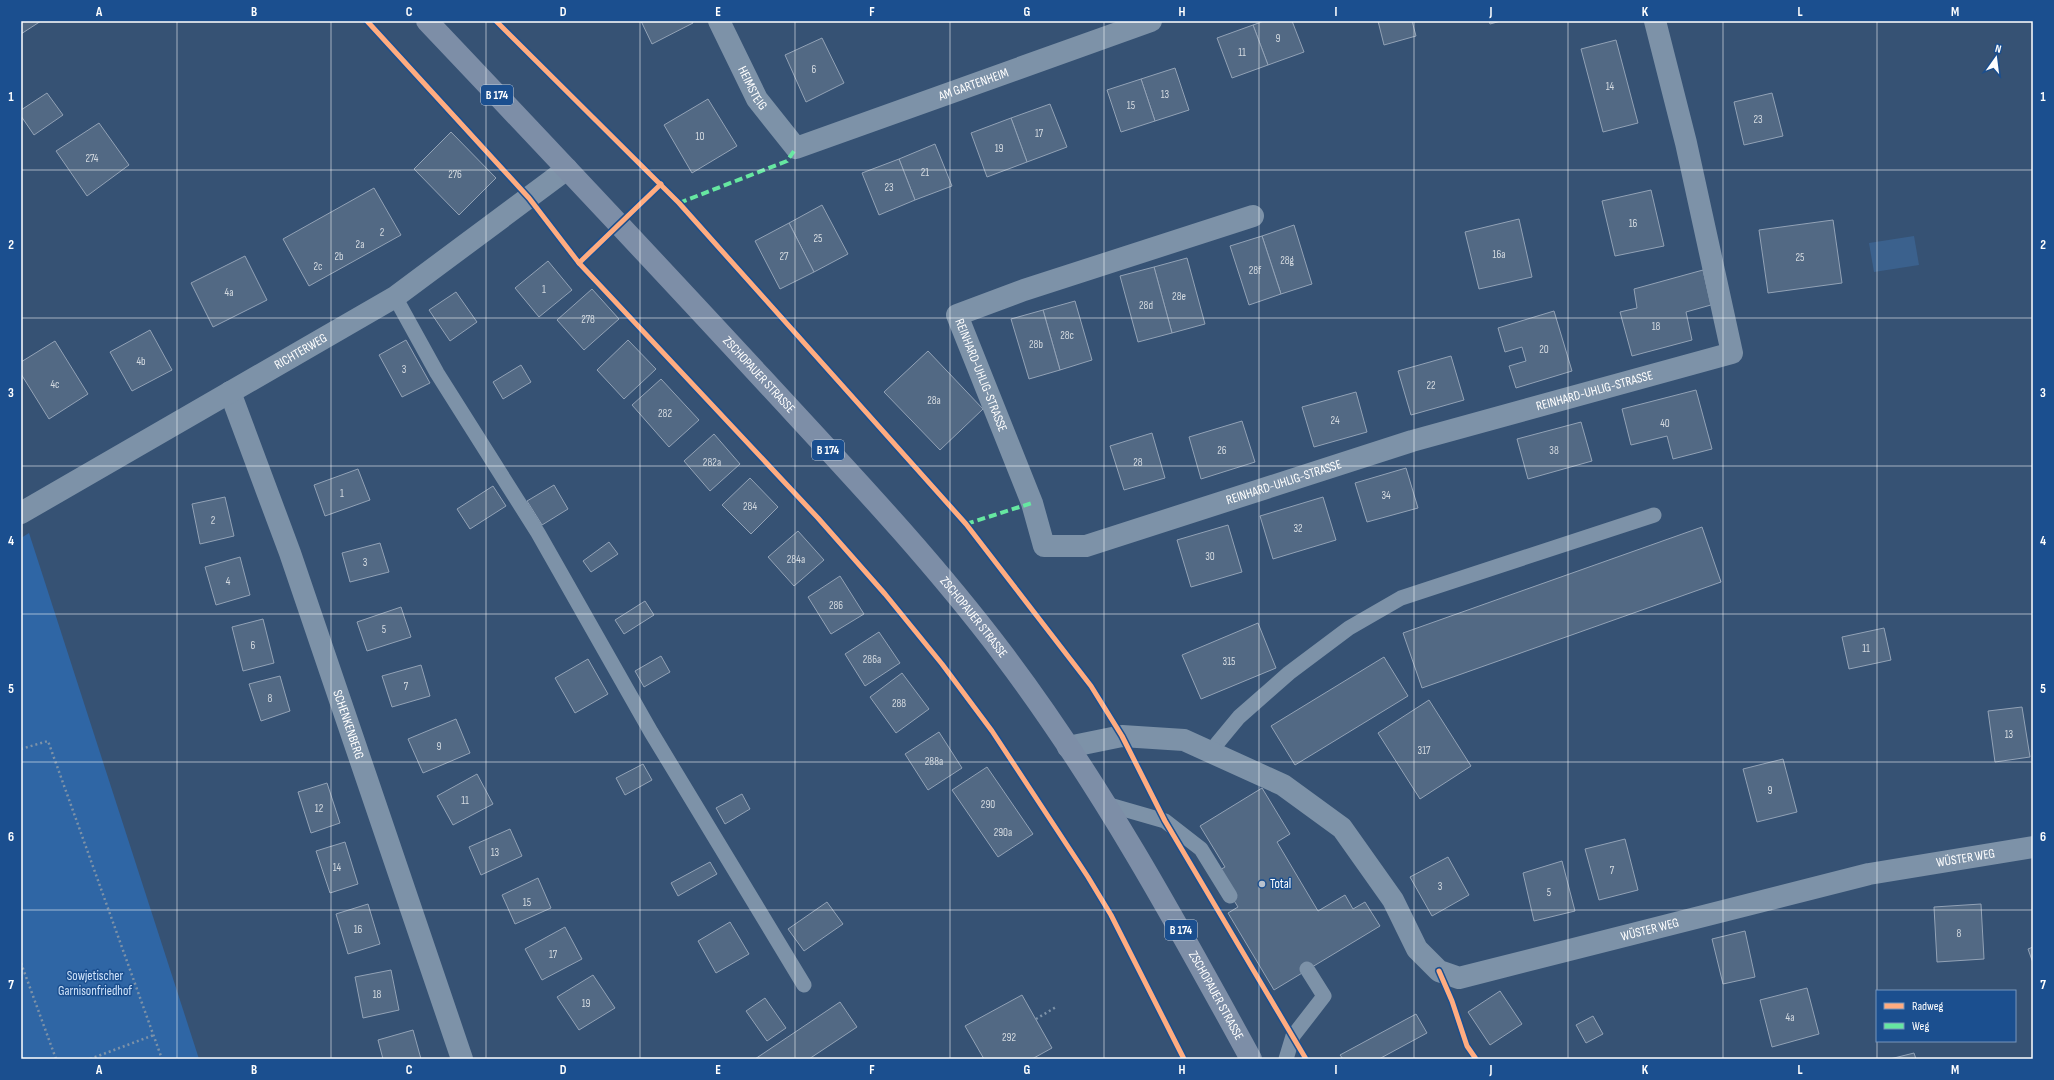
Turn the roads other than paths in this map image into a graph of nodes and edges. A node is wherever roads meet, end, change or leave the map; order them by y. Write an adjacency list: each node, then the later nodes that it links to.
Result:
1 (427, 21): 6 (main road, ZSCHOPAUER STRASSE / B 174)
2 (719, 21): 5 (street, HEIMSTEIG)
3 (1655, 21): 7 (street, REINHARD-UHLIG-STRASSE)
4 (1138, 23): 5 (street, AM GARTENHEIM)
5 (796, 148)
6 (567, 169): 8 (street, RICHTERWEG); 12 (main road, ZSCHOPAUER STRASSE / B 174)
7 (1253, 216)
8 (395, 297): 9 (street, RICHTERWEG); 18 (lane)
9 (230, 392): 10 (street, RICHTERWEG); 19 (street, SCHENKENBERG)
10 (21, 513)
11 (1654, 515): 13 (lane)
12 (1068, 747): 13 (street); 14 (main road, ZSCHOPAUER STRASSE / B 174)
13 (1210, 752): 15 (street, WÜSTER WEG)
14 (1106, 804): 16 (lane); 20 (main road, ZSCHOPAUER STRASSE / B 174)
15 (2033, 847)
16 (1230, 896)
17 (1307, 969): 21 (lane)
18 (804, 985)
19 (462, 1059)
20 (1251, 1059)
21 (1286, 1059)

